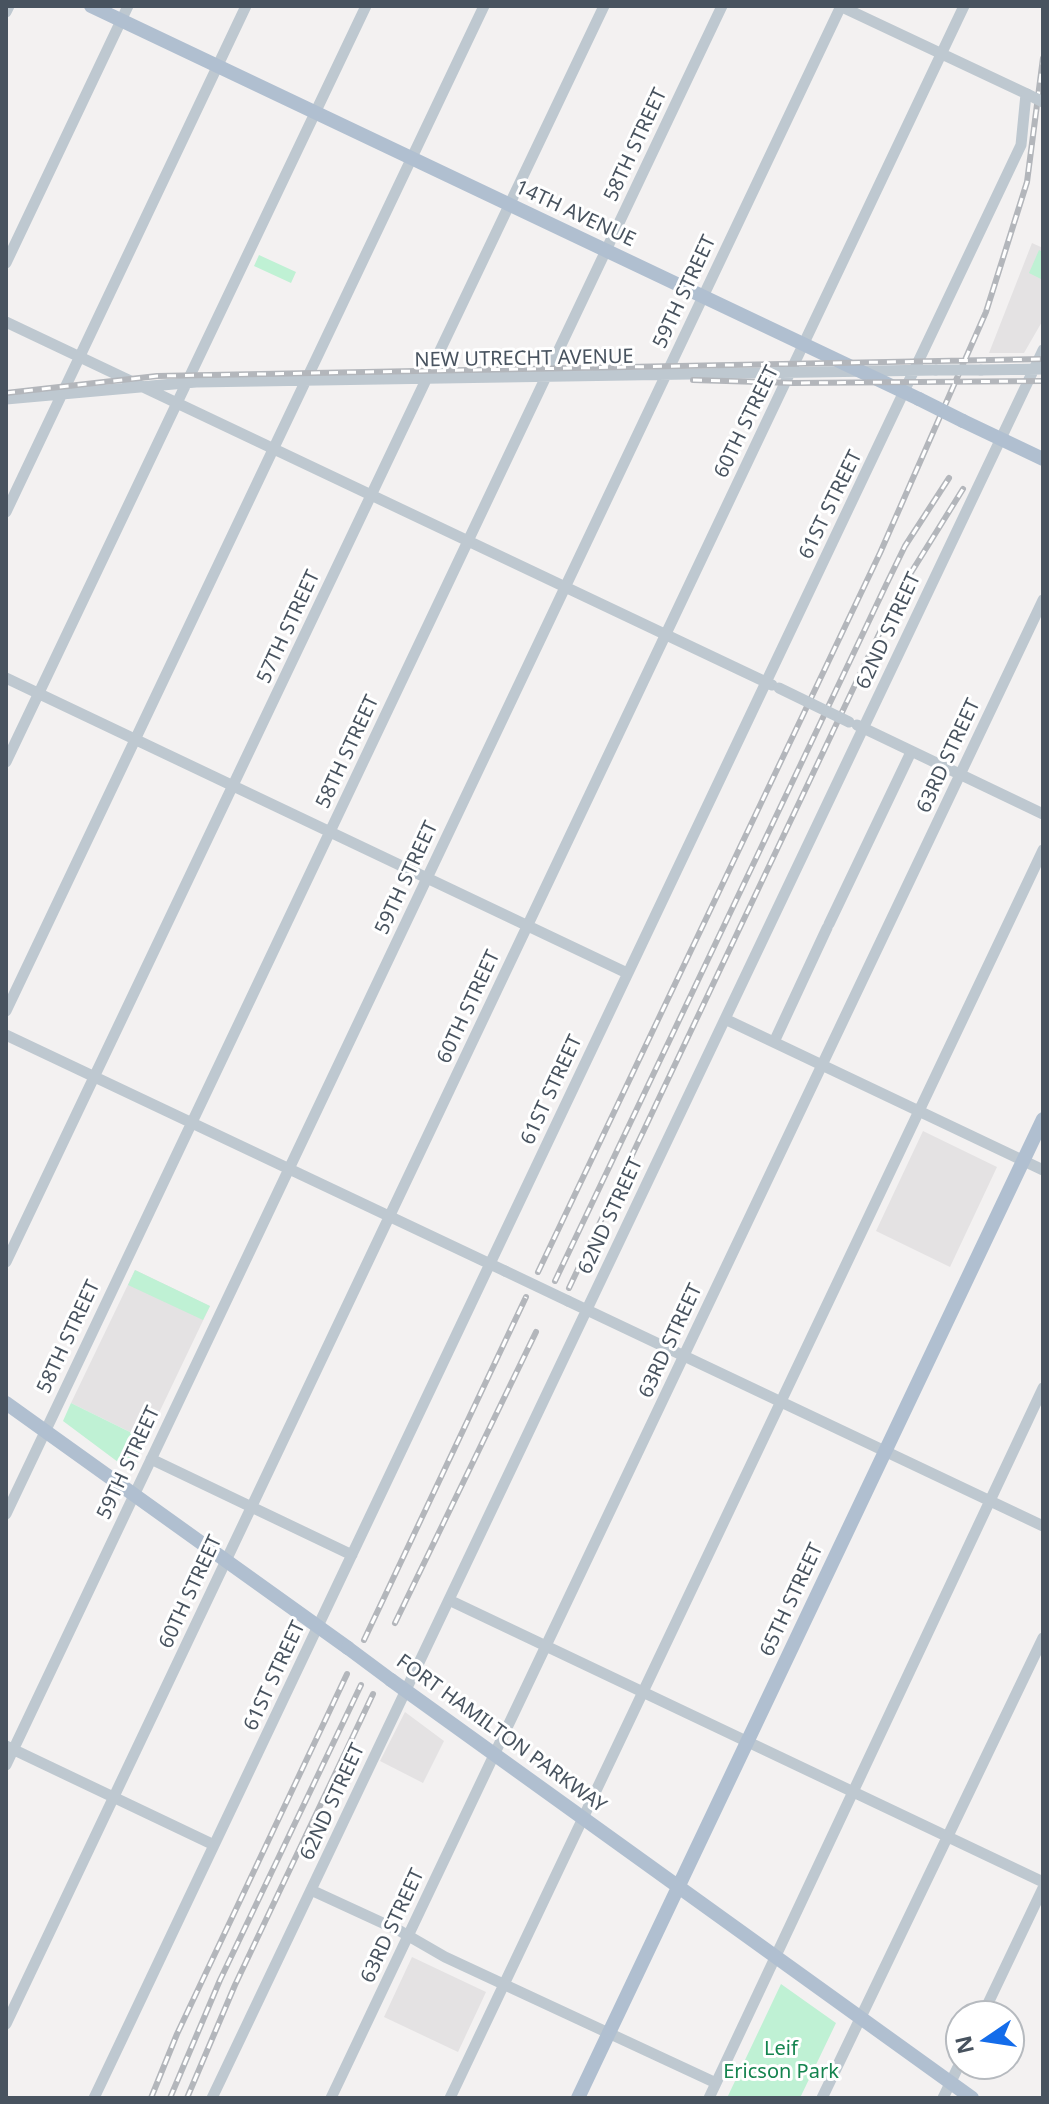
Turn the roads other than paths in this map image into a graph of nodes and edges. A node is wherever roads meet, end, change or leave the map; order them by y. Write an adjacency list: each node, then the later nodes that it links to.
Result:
1 (9, 6): 11 (street)
2 (91, 6): 12 (main road, 14TH AVENUE)
3 (128, 6): 12 (street)
4 (246, 6): 14 (street)
5 (366, 6): 17 (street)
6 (484, 6): 18 (street)
7 (604, 6): 19 (street, 57TH STREET)
8 (722, 6): 20 (street, 58TH STREET)
9 (841, 6): 13 (street); 22 (street, 59TH STREET)
10 (964, 6): 13 (street, 60TH STREET)
11 (6, 12)
12 (121, 20): 14 (main road, 14TH AVENUE); 21 (street)
13 (942, 54): 15 (street); 24 (street, 60TH STREET)
14 (218, 66): 17 (main road, 14TH AVENUE); 26 (street)
15 (1026, 94): 16 (street, bridge); 28 (street, 61ST STREET)
16 (1043, 102)
17 (315, 113): 18 (main road, 14TH AVENUE); 35 (street)
18 (412, 159): 19 (main road, 14TH AVENUE); 34 (street)
19 (509, 205): 20 (main road, 14TH AVENUE); 33 (street, 57TH STREET)
20 (606, 251): 22 (main road, 14TH AVENUE); 32 (street, 58TH STREET)
21 (6, 263)
22 (703, 297): 24 (main road, 14TH AVENUE); 31 (street, 59TH STREET)
23 (6, 322): 26 (street)
24 (804, 344): 29 (main road, 14TH AVENUE); 30 (street, 60TH STREET)
25 (1043, 350): 27 (street, 62ND STREET)
26 (79, 357): 36 (street); 37 (street)
27 (1038, 369): 28 (street, NEW UTRECHT AVENUE, bridge); 41 (street, 62ND STREET)
28 (915, 370): 29 (street, NEW UTRECHT AVENUE); 38 (street, 61ST STREET)
29 (859, 371): 30 (street, NEW UTRECHT AVENUE); 38 (main road, 14TH AVENUE)
30 (791, 372): 31 (street, NEW UTRECHT AVENUE); 49 (street, 60TH STREET)
31 (666, 375): 32 (street, NEW UTRECHT AVENUE); 47 (street, 59TH STREET)
32 (546, 377): 33 (street, NEW UTRECHT AVENUE); 46 (street, 58TH STREET)
33 (426, 379): 34 (street, NEW UTRECHT AVENUE); 44 (street, 57TH STREET)
34 (307, 380): 35 (street, NEW UTRECHT AVENUE); 42 (street)
35 (186, 383): 36 (street, NEW UTRECHT AVENUE); 40 (street)
36 (140, 386): 37 (street, NEW UTRECHT AVENUE); 40 (street)
37 (63, 393): 39 (street, NEW UTRECHT AVENUE); 45 (street)
38 (904, 393): 41 (main road, 14TH AVENUE, bridge); 51 (street, 61ST STREET)
39 (6, 399)
40 (177, 403): 42 (street); 52 (street)
41 (1001, 439): 43 (main road, 14TH AVENUE); 53 (street, 62ND STREET)
42 (274, 449): 44 (street); 54 (street)
43 (1043, 459)
44 (371, 495): 46 (street); 58 (street, 57TH STREET)
45 (6, 512)
46 (468, 541): 47 (street); 60 (street, 58TH STREET)
47 (565, 587): 49 (street); 62 (street, 59TH STREET)
48 (1043, 600): 57 (street, 63RD STREET)
49 (665, 635): 51 (street); 63 (street, 60TH STREET)
50 (6, 678): 52 (street)
51 (766, 682): 53 (street, bridge); 64 (street, 61ST STREET)
52 (39, 693): 54 (street); 56 (street)
53 (863, 728): 55 (street); 66 (street, 62ND STREET)
54 (136, 739): 58 (street); 65 (street)
55 (911, 752): 57 (street); 68 (street)
56 (6, 762)
57 (960, 774): 59 (street); 69 (street, 63RD STREET)
58 (233, 786): 60 (street); 70 (street, 57TH STREET)
59 (1043, 814)
60 (330, 831): 62 (street); 73 (street, 58TH STREET)
61 (1043, 850): 71 (street)
62 (427, 878): 63 (street); 75 (street, 59TH STREET)
63 (527, 925): 64 (street); 77 (street, 60TH STREET)
64 (627, 973): 79 (street, 61ST STREET)
65 (6, 1011)
66 (725, 1019): 68 (street); 80 (street, 62ND STREET)
67 (6, 1035): 70 (street)
68 (774, 1042): 69 (street)
69 (822, 1065): 71 (street); 81 (street, 63RD STREET)
70 (94, 1076): 73 (street); 78 (street, 57TH STREET)
71 (919, 1111): 74 (street); 83 (street)
72 (1043, 1119): 74 (main road, 65TH STREET)
73 (191, 1123): 75 (street); 85 (street, 58TH STREET)
74 (1023, 1160): 76 (street); 86 (main road, 65TH STREET)
75 (289, 1168): 77 (street); 87 (street, 59TH STREET)
76 (1043, 1170)
77 (390, 1216): 79 (street); 90 (street, 60TH STREET)
78 (6, 1262)
79 (490, 1264): 80 (street, bridge); 93 (street, 61ST STREET)
80 (587, 1310): 81 (street); 95 (street, 62ND STREET)
81 (684, 1356): 83 (street); 98 (street, 63RD STREET)
82 (1043, 1388): 89 (street)
83 (781, 1401): 86 (street); 100 (street)
84 (6, 1403): 85 (main road, FORT HAMILTON PARKWAY)
85 (45, 1431): 88 (main road, FORT HAMILTON PARKWAY); 91 (street, 58TH STREET)
86 (885, 1451): 89 (street); 101 (main road, 65TH STREET)
87 (151, 1459): 88 (street, 59TH STREET); 90 (street)
88 (134, 1495): 94 (main road, FORT HAMILTON PARKWAY); 102 (street, 59TH STREET)
89 (989, 1501): 92 (street); 105 (street)
90 (252, 1507): 93 (street); 94 (street, 60TH STREET)
91 (6, 1514)
92 (1043, 1526)
93 (352, 1555): 96 (street, 61ST STREET)
94 (225, 1561): 96 (main road, FORT HAMILTON PARKWAY); 106 (street, 60TH STREET)
95 (449, 1600): 98 (street); 99 (street, 62ND STREET)
96 (323, 1631): 99 (main road, FORT HAMILTON PARKWAY, bridge); 109 (street, 61ST STREET)
97 (1043, 1638): 108 (street)
98 (546, 1646): 100 (street); 103 (street, 63RD STREET)
99 (405, 1690): 103 (main road, FORT HAMILTON PARKWAY); 112 (street, 62ND STREET)
100 (643, 1692): 101 (street); 107 (street)
101 (747, 1742): 105 (street); 111 (main road, 65TH STREET)
102 (10, 1748): 104 (street, 59TH STREET); 106 (street)
103 (494, 1754): 107 (main road, FORT HAMILTON PARKWAY); 113 (street, 63RD STREET)
104 (6, 1765)
105 (851, 1791): 108 (street); 114 (street)
106 (114, 1797): 109 (street); 118 (street, 60TH STREET)
107 (583, 1818): 111 (main road, FORT HAMILTON PARKWAY); 115 (street)
108 (948, 1837): 110 (street); 117 (street)
109 (214, 1845): 122 (street, 61ST STREET)
110 (1043, 1885): 116 (street)
111 (678, 1886): 114 (main road, FORT HAMILTON PARKWAY); 119 (main road, 65TH STREET)
112 (311, 1890): 113 (street); 123 (street, 62ND STREET)
113 (408, 1937): 115 (street); 124 (street, 63RD STREET)
114 (775, 1956): 117 (main road, FORT HAMILTON PARKWAY); 121 (street)
115 (505, 1983): 119 (street); 125 (street)
116 (989, 2000)
117 (861, 2017): 120 (main road, FORT HAMILTON PARKWAY); 128 (street)
118 (6, 2024)
119 (609, 2032): 121 (street); 126 (main road, 65TH STREET)
120 (951, 2082): 129 (street); 130 (main road, FORT HAMILTON PARKWAY)
121 (716, 2083): 127 (street)
122 (94, 2098)
123 (212, 2098)
124 (331, 2098)
125 (450, 2098)
126 (578, 2098)
127 (709, 2098)
128 (822, 2098)
129 (943, 2098)
130 (972, 2098)

